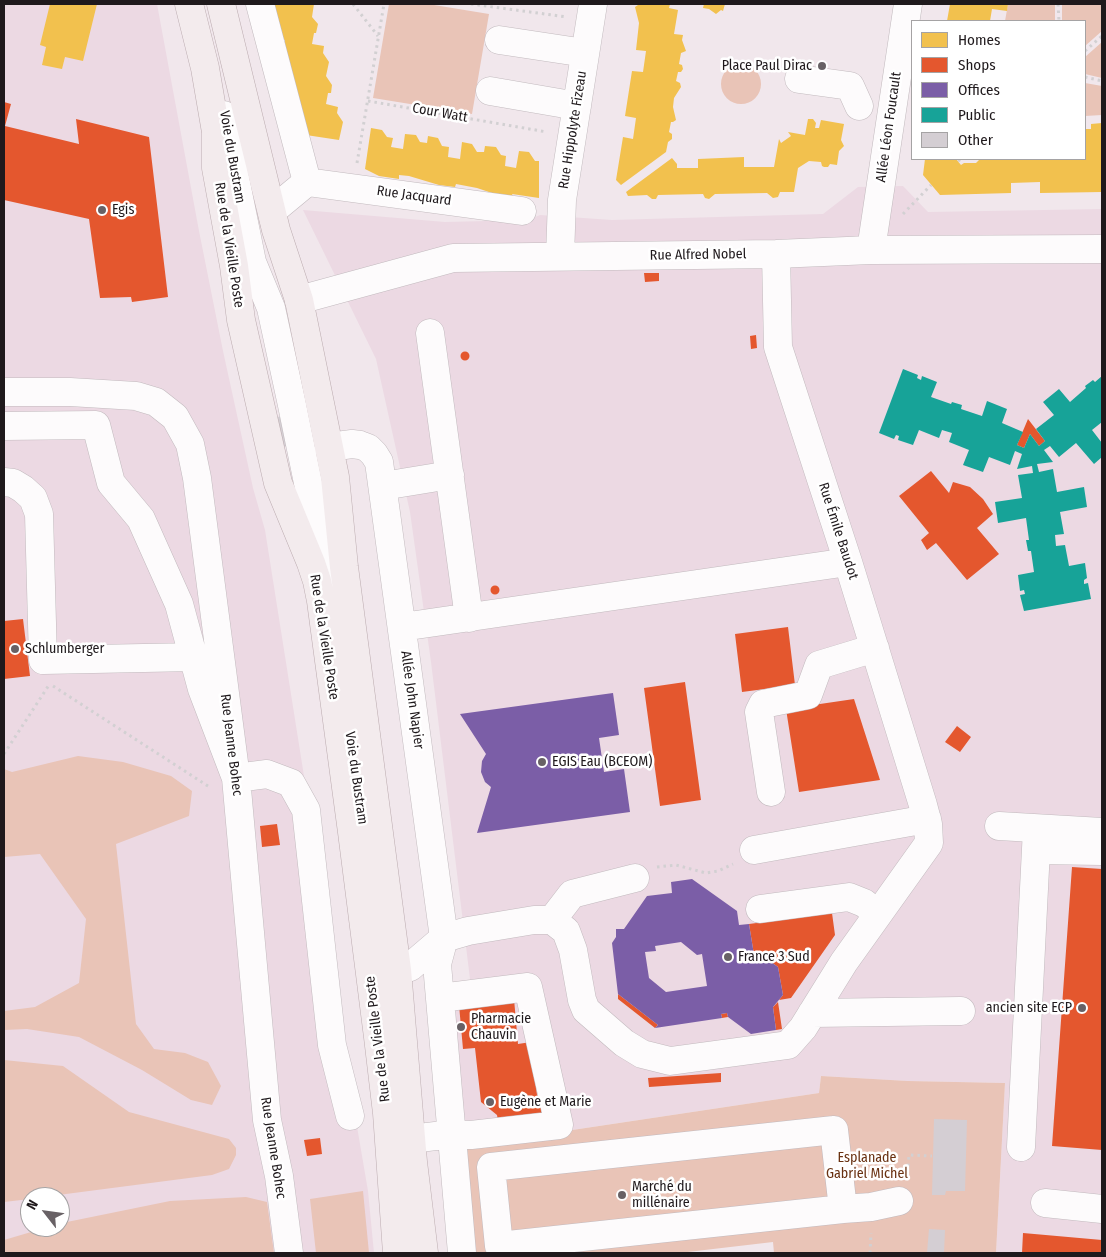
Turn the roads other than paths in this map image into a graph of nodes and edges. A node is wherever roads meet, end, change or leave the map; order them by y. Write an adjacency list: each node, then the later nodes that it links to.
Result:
1 (189, 4): 32 (main road, Rue de la Vieille Poste)
2 (202, 4): 22 (street, Voie du Bustram)
3 (221, 4): 14 (main road, Rue de la Vieille Poste)
4 (260, 4): 13 (street)
5 (908, 4): 17 (street, Allée Léon Foucault)
6 (582, 11): 8 (street, Rue Hippolyte Fizeau)
7 (499, 40): 8 (street)
8 (585, 54): 11 (street, Rue Hippolyte Fizeau)
9 (799, 79): 12 (street)
10 (490, 91): 11 (street)
11 (577, 106): 20 (street, Rue Hippolyte Fizeau)
12 (859, 106)
13 (307, 182): 14 (street); 15 (street, Rue Jacquard)
14 (272, 211): 19 (main road, Rue de la Vieille Poste)
15 (522, 211)
16 (1102, 249): 17 (street, Rue Alfred Nobel)
17 (871, 250): 18 (street, Rue Alfred Nobel)
18 (776, 254): 20 (street, Rue Alfred Nobel); 31 (street, Rue Émile Baudot)
19 (283, 255): 21 (main road, Rue de la Vieille Poste); 22 (street, Voie du Bustram)
20 (560, 256): 21 (street, Rue Alfred Nobel)
21 (299, 300): 26 (main road, Rue de la Vieille Poste)
22 (270, 308): 30 (street, Voie du Bustram)
23 (430, 333): 27 (street)
24 (4, 392): 37 (street, Rue Jeanne Bohec)
25 (4, 426): 36 (street)
26 (329, 447): 29 (street, Allée John Napier); 50 (main road, Rue de la Vieille Poste)
27 (450, 476): 29 (street); 33 (street)
28 (4, 482): 36 (street)
29 (383, 486): 34 (street, Allée John Napier)
30 (319, 531): 32 (street, Voie du Bustram); 54 (street, Voie du Bustram)
31 (848, 562): 33 (street); 35 (street, Rue Émile Baudot)
32 (317, 581): 65 (main road, Rue de la Vieille Poste)
33 (469, 618): 34 (street)
34 (402, 627): 49 (street, Allée John Napier)
35 (875, 648): 38 (street); 39 (street, Rue Émile Baudot)
36 (194, 657): 37 (street)
37 (236, 778): 55 (street); 66 (street, Rue Jeanne Bohec)
38 (771, 792)
39 (925, 812): 43 (street); 47 (street, Rue Émile Baudot)
40 (999, 826): 42 (street)
41 (1102, 832): 42 (street)
42 (1036, 840): 44 (street); 58 (street)
43 (754, 850)
44 (1102, 851)
45 (635, 878): 48 (street)
46 (760, 909): 47 (street)
47 (878, 914): 53 (street, Rue Émile Baudot)
48 (552, 920): 49 (street); 53 (street, Rue Émile Baudot)
49 (444, 938): 50 (street); 51 (street)
50 (397, 970): 54 (main road, Rue de la Vieille Poste)
51 (440, 998): 56 (street); 56 (street)
52 (961, 1011): 53 (street)
53 (812, 1013)
54 (402, 1020): 57 (main road, Rue de la Vieille Poste)
55 (350, 1116)
56 (452, 1134): 57 (street); 64 (street)
57 (411, 1139): 67 (main road, Rue de la Vieille Poste)
58 (1021, 1147)
59 (899, 1200): 61 (street)
60 (1045, 1203): 62 (street)
61 (843, 1209): 63 (street); 63 (street)
62 (1102, 1209)
63 (496, 1215): 64 (street)
64 (459, 1219): 68 (street)
65 (399, 1245)
66 (289, 1253)
67 (424, 1253)
68 (462, 1253)

